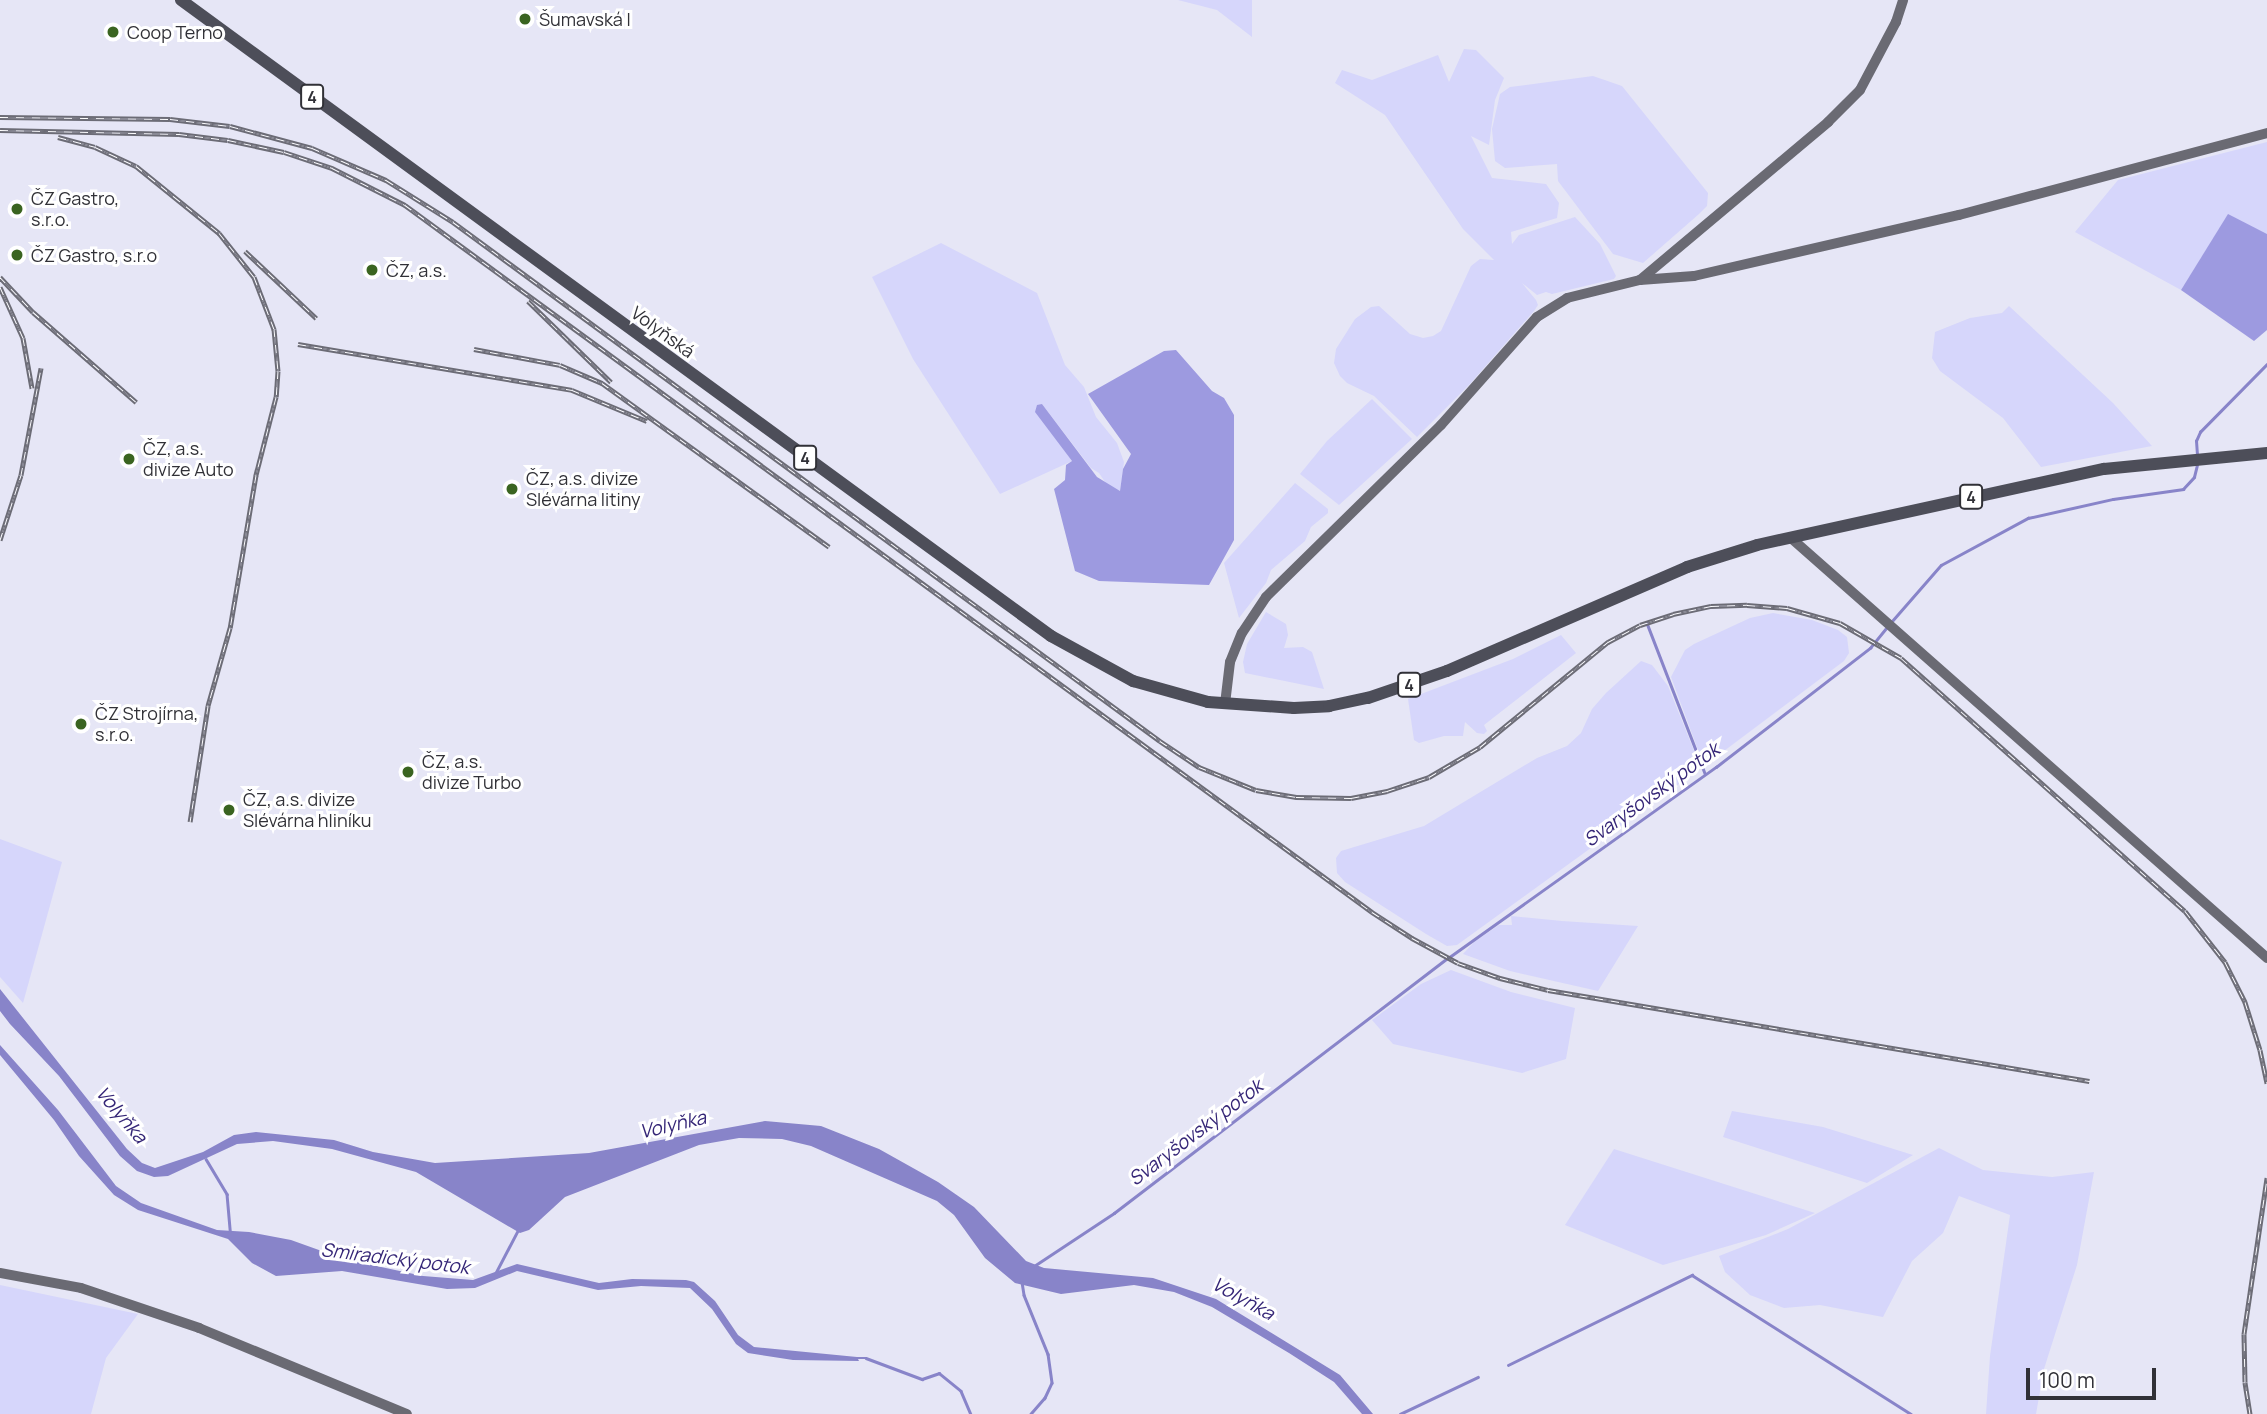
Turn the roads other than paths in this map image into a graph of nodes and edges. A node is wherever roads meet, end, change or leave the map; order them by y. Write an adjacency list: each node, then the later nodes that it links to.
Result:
1 (181, 0): 7 (main road, Volyňská / 4)
2 (1903, 0): 4 (street)
3 (2267, 133): 4 (street)
4 (1640, 280): 7 (street)
5 (2267, 453): 6 (main road, 4)
6 (1791, 538): 7 (main road, 4); 8 (street)
7 (1225, 704)
8 (2267, 958)
9 (0, 1273): 10 (street)
10 (407, 1414)

